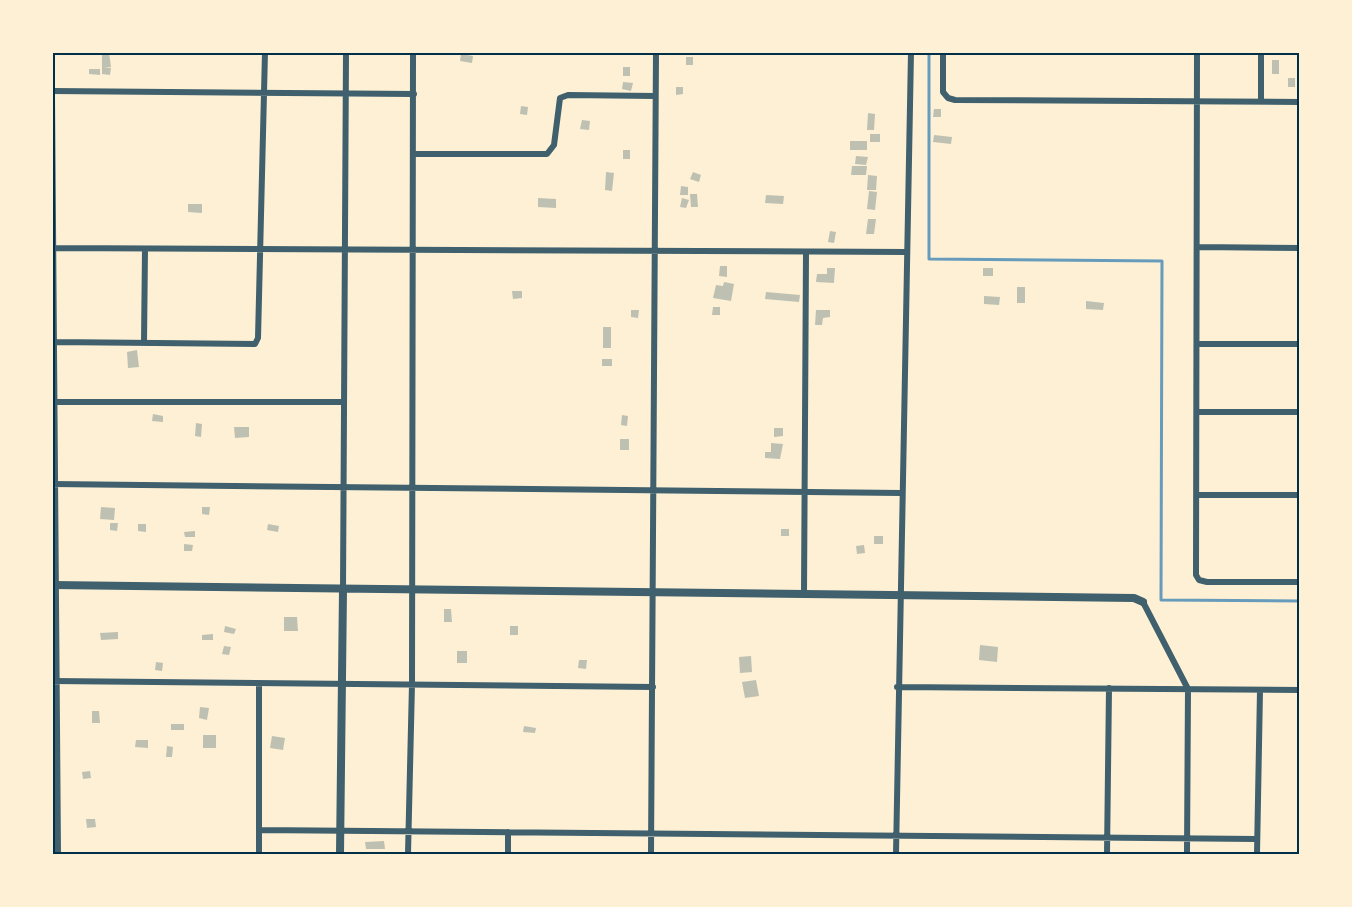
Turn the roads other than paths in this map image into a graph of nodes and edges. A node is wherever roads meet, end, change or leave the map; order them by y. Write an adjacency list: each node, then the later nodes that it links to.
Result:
1 (265, 52): 10 (street)
2 (346, 52): 11 (street)
3 (413, 52): 12 (street)
4 (656, 52): 13 (street)
5 (911, 52): 28 (street)
6 (943, 52): 15 (street)
7 (1197, 52): 15 (street)
8 (1261, 52): 16 (street)
9 (52, 91): 10 (street)
10 (265, 92): 11 (street); 23 (street)
11 (346, 93): 12 (street); 24 (street)
12 (414, 94): 18 (street)
13 (655, 96): 18 (street); 26 (street)
14 (52, 98): 20 (street)
15 (1197, 101): 16 (street); 19 (street)
16 (1261, 101): 17 (street)
17 (1299, 102)
18 (413, 154): 25 (street)
19 (1197, 247): 21 (street); 31 (street)
20 (53, 248): 22 (street); 29 (street)
21 (1299, 248)
22 (145, 249): 23 (street); 30 (street)
23 (261, 249): 24 (street); 30 (street)
24 (346, 251): 25 (street); 34 (street)
25 (412, 251): 26 (street); 38 (street)
26 (655, 251): 27 (street); 40 (street)
27 (806, 252): 28 (street); 41 (street)
28 (906, 252): 42 (street)
29 (54, 342): 30 (street); 33 (street)
30 (144, 343)
31 (1197, 344): 32 (street); 35 (street)
32 (1299, 344)
33 (54, 402): 34 (street); 37 (street)
34 (344, 402): 39 (street)
35 (1197, 412): 36 (street); 43 (street)
36 (1299, 412)
37 (54, 484): 39 (street); 46 (street)
38 (413, 487): 39 (street); 40 (street); 48 (street)
39 (343, 488): 47 (street)
40 (653, 489): 41 (street); 49 (street)
41 (805, 492): 42 (street); 50 (street)
42 (901, 493): 51 (street)
43 (1197, 495): 44 (street); 45 (street)
44 (1299, 495)
45 (1299, 582)
46 (54, 585): 47 (street); 53 (street)
47 (343, 589): 48 (street); 55 (street)
48 (412, 590): 49 (street); 56 (street)
49 (653, 593): 50 (street); 57 (street)
50 (804, 595): 51 (street)
51 (899, 596): 52 (street); 58 (street)
52 (1143, 602): 60 (street)
53 (54, 681): 54 (street); 63 (street)
54 (259, 683): 55 (street); 64 (street)
55 (342, 684): 56 (street); 65 (street)
56 (412, 684): 57 (street); 66 (street)
57 (653, 687): 68 (street)
58 (897, 687): 59 (street); 69 (street)
59 (1109, 688): 60 (street); 70 (street)
60 (1188, 689): 61 (street); 71 (street)
61 (1260, 690): 62 (street); 72 (street)
62 (1299, 690)
63 (55, 801): 73 (street)
64 (259, 830): 65 (street); 74 (street)
65 (340, 830): 66 (street); 75 (street)
66 (408, 831): 67 (street); 76 (street)
67 (508, 832): 68 (street); 77 (street)
68 (651, 833): 69 (street); 78 (street)
69 (895, 835): 70 (street); 79 (street)
70 (1107, 838): 71 (street); 80 (street)
71 (1187, 838): 72 (street); 81 (street)
72 (1256, 839): 82 (street)
73 (58, 855)
74 (259, 855)
75 (340, 855)
76 (408, 855)
77 (508, 855)
78 (651, 855)
79 (896, 855)
80 (1107, 855)
81 (1187, 855)
82 (1257, 855)

